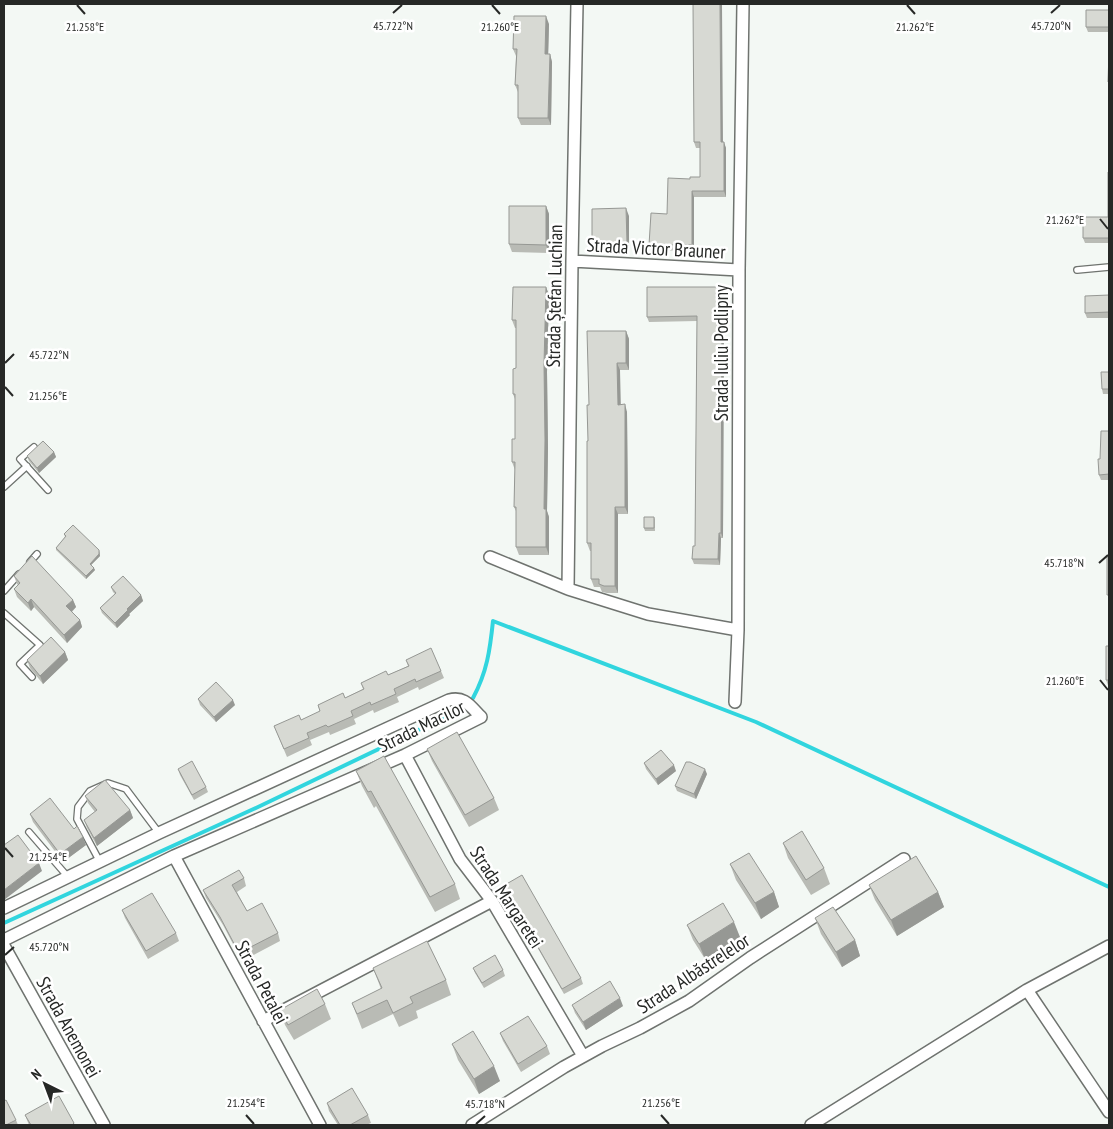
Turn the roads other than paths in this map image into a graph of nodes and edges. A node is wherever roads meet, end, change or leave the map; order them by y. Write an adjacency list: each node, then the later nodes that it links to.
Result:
1 (578, 4): 3 (street, Strada Ștefan Luchian)
2 (743, 4): 5 (street, Strada Iuliu Podlipny)
3 (572, 261): 5 (street, Strada Victor Brauner); 13 (street, Strada Ștefan Luchian)
4 (1109, 266): 6 (lane)
5 (739, 270): 16 (street, Strada Iuliu Podlipny)
6 (1078, 270)
7 (34, 447): 8 (lane)
8 (27, 466): 9 (lane); 10 (lane)
9 (4, 487)
10 (48, 490)
11 (37, 554): 14 (lane)
12 (490, 557): 13 (street)
13 (568, 589): 16 (street)
14 (4, 591)
15 (4, 613): 17 (lane)
16 (738, 630): 18 (street, Strada Iuliu Podlipny)
17 (32, 677)
18 (735, 702)
19 (405, 754): 21 (street, Strada Macilor); 22 (street, Strada Macilor); 26 (street, Strada Margaretei)
20 (29, 832): 25 (lane)
21 (159, 833): 24 (street, Strada Macilor); 24 (lane)
22 (174, 856): 28 (street, Strada Macilor); 32 (street, Strada Petalei)
23 (904, 859): 33 (street, Strada Albăstrelelor)
24 (100, 862): 25 (street, Strada Macilor)
25 (68, 877): 27 (street, Strada Macilor)
26 (492, 901): 32 (street); 33 (street, Strada Margaretei)
27 (4, 908)
28 (4, 940)
29 (4, 946): 35 (street, Strada Anemonei)
30 (1109, 946): 31 (street)
31 (1028, 990): 34 (street); 38 (street)
32 (263, 1020): 36 (street, Strada Petalei)
33 (583, 1056): 37 (street, Strada Albăstrelelor)
34 (1109, 1112)
35 (104, 1125)
36 (320, 1125)
37 (472, 1125)
38 (811, 1125)

